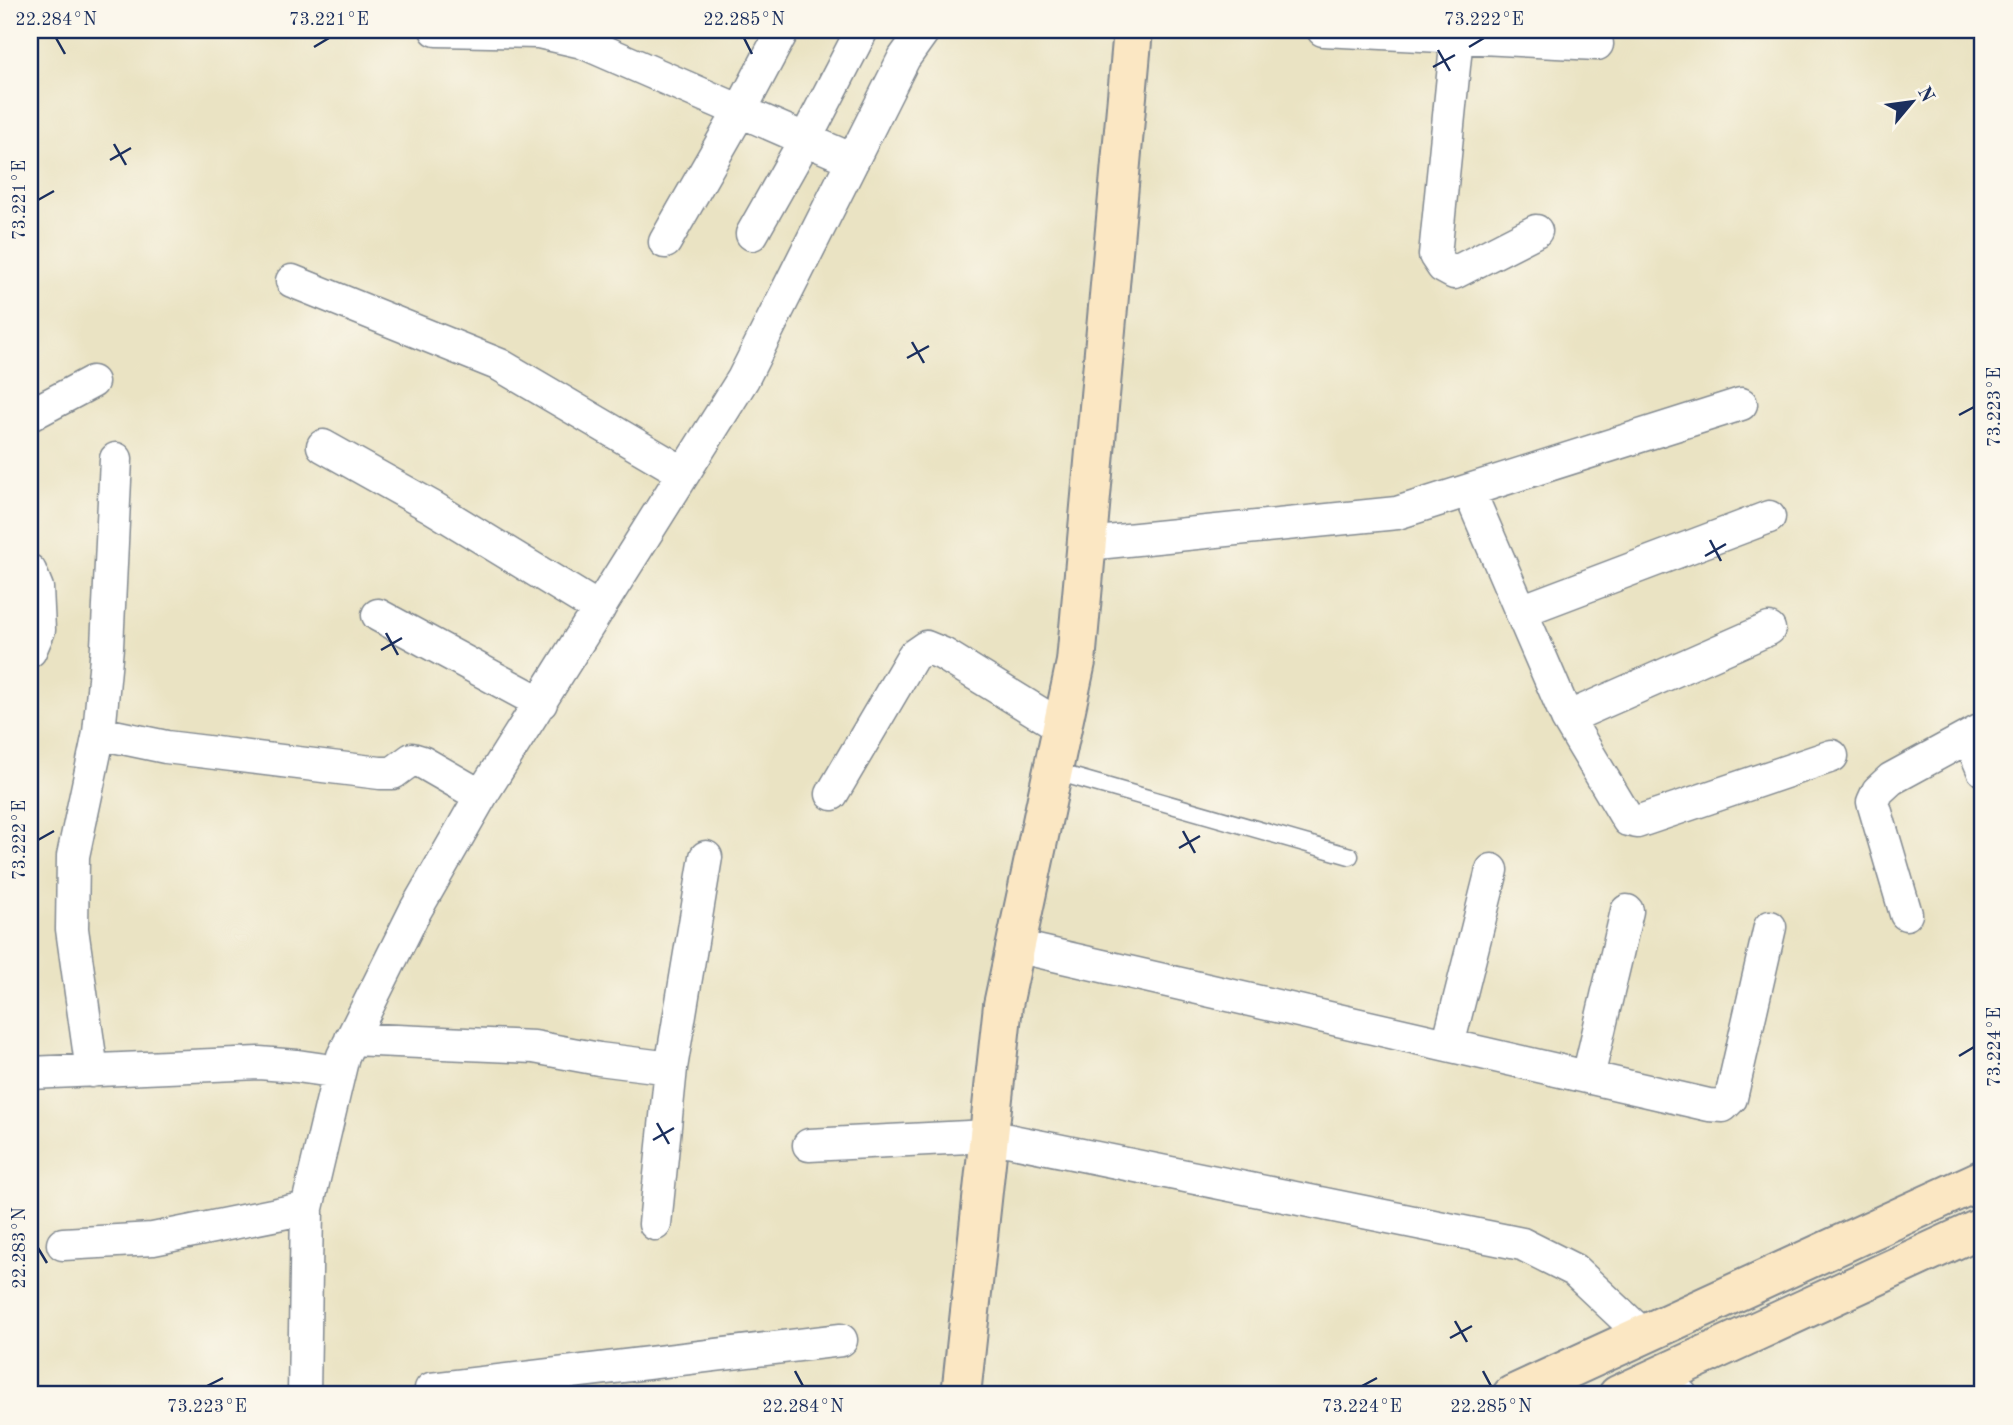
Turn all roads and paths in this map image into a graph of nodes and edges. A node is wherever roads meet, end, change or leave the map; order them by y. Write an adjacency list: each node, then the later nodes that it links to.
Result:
1 (436, 30): 7 (street)
2 (783, 30): 10 (street)
3 (862, 30): 11 (street)
4 (924, 30): 12 (street)
5 (1133, 30): 25 (street)
6 (1323, 30): 8 (street)
7 (538, 31): 10 (street)
8 (1457, 36): 9 (street); 13 (street)
9 (1597, 44)
10 (740, 111): 11 (street); 15 (street)
11 (806, 139): 12 (street); 14 (street)
12 (853, 160): 22 (street)
13 (1536, 231)
14 (752, 234)
15 (665, 242)
16 (292, 281): 22 (street)
17 (92, 382): 19 (street)
18 (1741, 404): 23 (street)
19 (30, 415)
20 (323, 446): 27 (street)
21 (116, 459): 35 (street)
22 (684, 472): 27 (street)
23 (1469, 491): 25 (street); 28 (street)
24 (1769, 517): 28 (street)
25 (1087, 544): 34 (street)
26 (30, 571): 31 (street)
27 (599, 609): 32 (street)
28 (1521, 611): 33 (street)
29 (378, 615): 32 (street)
30 (1769, 629): 33 (street)
31 (30, 651)
32 (541, 703): 41 (street)
33 (1567, 718): 37 (street)
34 (1062, 727): 39 (street); 40 (street)
35 (99, 733): 41 (street); 52 (street)
36 (1976, 733): 38 (street); 46 (street)
37 (1832, 756)
38 (1983, 770)
39 (1053, 771): 42 (lane); 48 (street)
40 (832, 794)
41 (481, 796): 49 (street)
42 (1350, 856)
43 (706, 857): 51 (street)
44 (1492, 870): 50 (street)
45 (1627, 911): 55 (street)
46 (1906, 914)
47 (1770, 927): 55 (street)
48 (1015, 946): 50 (street); 56 (street)
49 (351, 1039): 51 (street); 53 (street)
50 (1448, 1045): 55 (street)
51 (671, 1068): 60 (street)
52 (92, 1071): 53 (street); 54 (street)
53 (339, 1072): 59 (street)
54 (30, 1073)
55 (1588, 1077)
56 (988, 1136): 57 (street); 63 (street); 69 (street)
57 (809, 1145)
58 (1983, 1179): 63 (street)
59 (307, 1208): 62 (street); 68 (street)
60 (655, 1224)
61 (1983, 1227): 66 (street)
62 (63, 1244)
63 (1643, 1335): 70 (street)
64 (841, 1340): 65 (street)
65 (595, 1382): 67 (street)
66 (1669, 1386): 71 (street)
67 (431, 1389)
68 (303, 1395)
69 (961, 1395)
70 (1512, 1395)
71 (1618, 1395)

